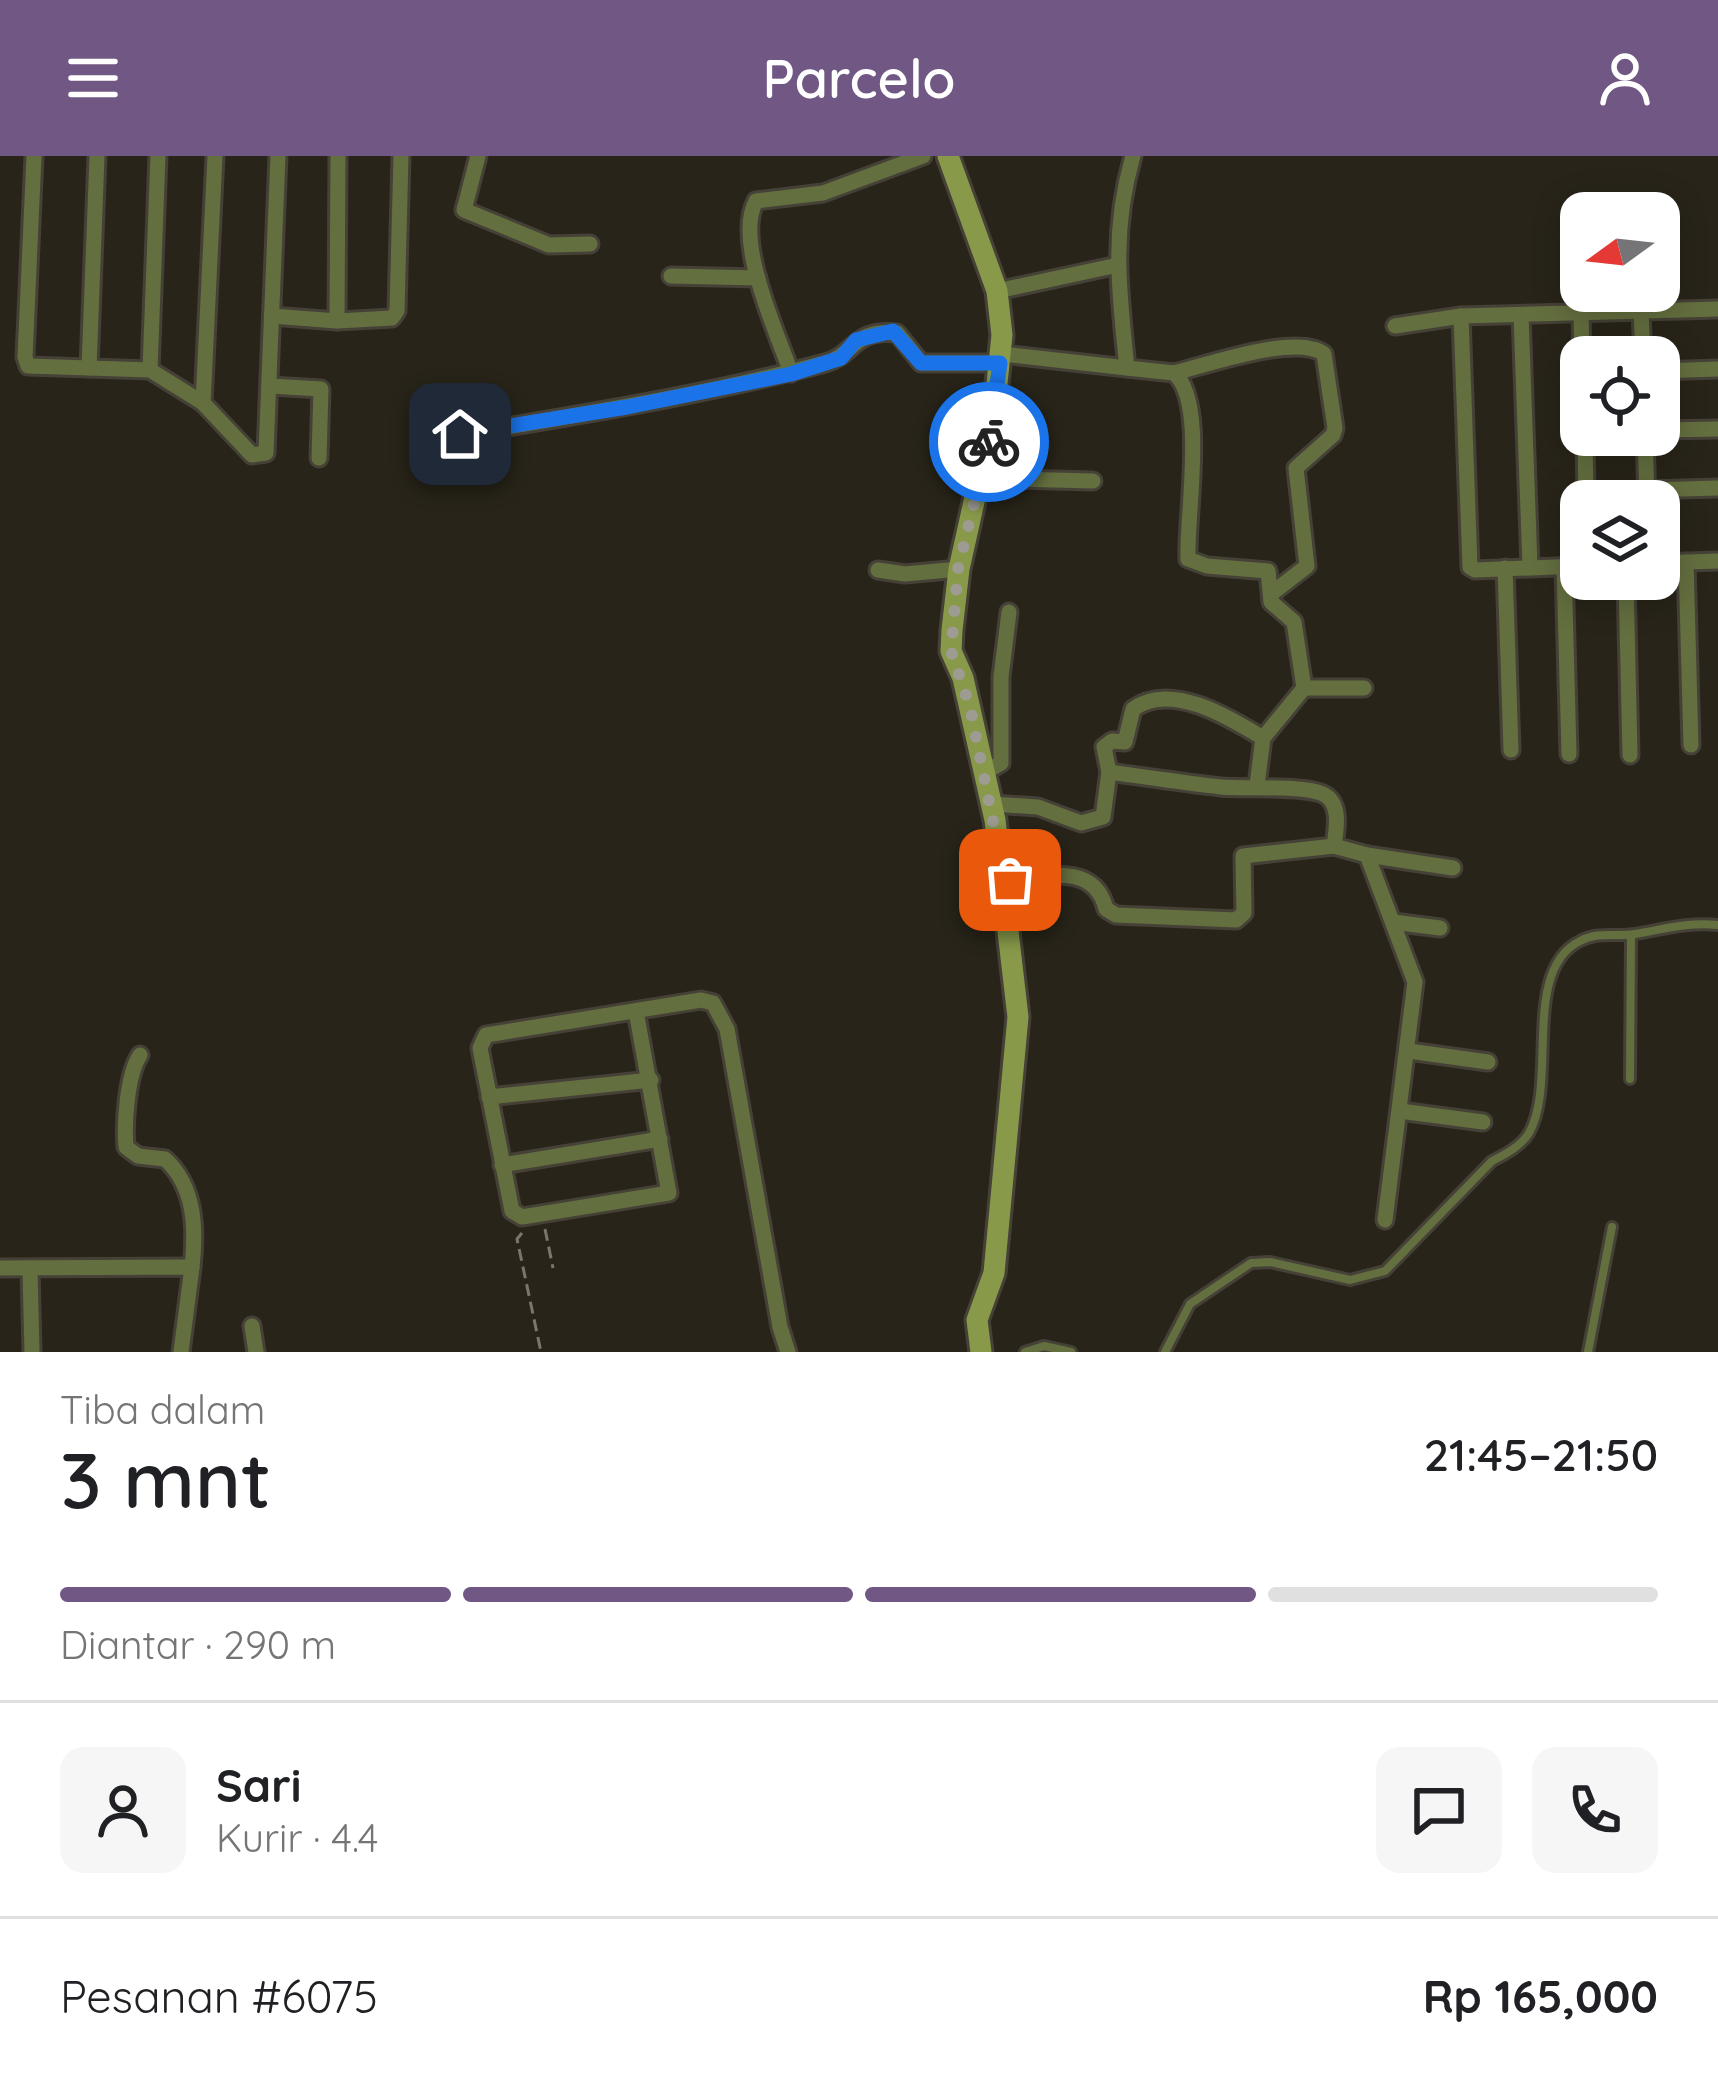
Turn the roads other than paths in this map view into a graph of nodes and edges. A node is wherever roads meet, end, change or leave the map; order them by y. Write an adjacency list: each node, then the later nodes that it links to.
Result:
1 (34, 156): 28 (street)
2 (97, 156): 28 (street)
3 (158, 156): 31 (street)
4 (215, 156): 36 (street)
5 (278, 156): 22 (street)
6 (338, 156): 24 (street)
7 (401, 156): 24 (street)
8 (478, 156): 12 (street)
9 (923, 156): 15 (street)
10 (948, 156): 16 (street)
11 (1133, 156): 13 (street)
12 (590, 244)
13 (1118, 265): 16 (street); 29 (street)
14 (670, 276): 15 (street)
15 (758, 278): 34 (street)
16 (998, 291): 27 (street)
17 (1718, 309): 18 (street)
18 (1680, 310)
19 (1611, 312): 20 (street)
20 (1581, 313): 21 (street); 26 (street)
21 (1521, 315): 23 (street); 49 (street)
22 (272, 316): 24 (street); 35 (street)
23 (1461, 316): 25 (street); 50 (street)
24 (337, 321)
25 (1395, 326)
26 (1582, 336)
27 (1001, 359): 29 (street); 34 (street); 41 (street)
28 (89, 368): 31 (street)
29 (1127, 368): 33 (street)
30 (1718, 369): 32 (street)
31 (150, 370): 36 (street)
32 (1680, 370)
33 (1174, 373): 53 (street); 53 (street)
34 (791, 374): 39 (street)
35 (270, 386): 36 (street); 40 (street)
36 (203, 403)
37 (1718, 428): 38 (street)
38 (1680, 429)
39 (460, 434)
40 (319, 458)
41 (980, 478): 42 (street); 51 (street)
42 (1093, 481)
43 (1718, 488): 44 (street)
44 (1680, 492)
45 (1718, 561): 47 (street)
46 (1680, 562): 47 (street)
47 (1686, 562): 60 (street)
48 (1560, 566): 49 (street)
49 (1530, 567): 50 (street)
50 (1505, 568): 61 (street)
51 (958, 569): 52 (street); 64 (street)
52 (878, 570)
53 (1271, 594): 57 (street)
54 (1572, 600): 62 (street)
55 (1626, 600): 63 (street)
56 (1009, 612): 64 (street)
57 (1304, 688): 58 (street); 59 (street)
58 (1364, 688)
59 (1263, 738): 65 (street); 66 (street)
60 (1691, 745)
61 (1511, 750)
62 (1569, 754)
63 (1630, 755)
64 (982, 764): 67 (street)
65 (1109, 772): 66 (street); 67 (street)
66 (1257, 785): 68 (street)
67 (992, 804): 71 (street)
68 (1334, 846): 69 (street); 71 (street)
69 (1366, 855): 70 (street); 72 (street)
70 (1453, 868)
71 (1005, 881): 97 (street)
72 (1393, 922): 74 (street); 77 (street)
73 (1718, 925): 75 (lane)
74 (1440, 928)
75 (1631, 935): 80 (lane); 100 (lane)
76 (636, 1011): 81 (street); 82 (street); 96 (street)
77 (1408, 1051): 79 (street); 83 (street)
78 (140, 1055): 89 (street)
79 (1488, 1062)
80 (1630, 1079)
81 (651, 1080): 82 (street); 85 (street)
82 (489, 1097): 86 (street)
83 (1400, 1111): 84 (street); 87 (street)
84 (1483, 1122)
85 (660, 1139): 86 (street); 86 (street)
86 (502, 1165)
87 (1385, 1220)
88 (1612, 1227): 101 (lane)
89 (192, 1267): 91 (street); 94 (street)
90 (0, 1268): 91 (street)
91 (30, 1269): 93 (street)
92 (252, 1326): 95 (street)
93 (32, 1352)
94 (181, 1352)
95 (256, 1352)
96 (788, 1352)
97 (981, 1352)
98 (1025, 1352): 99 (lane)
99 (1071, 1352)
100 (1165, 1352)
101 (1588, 1352)

